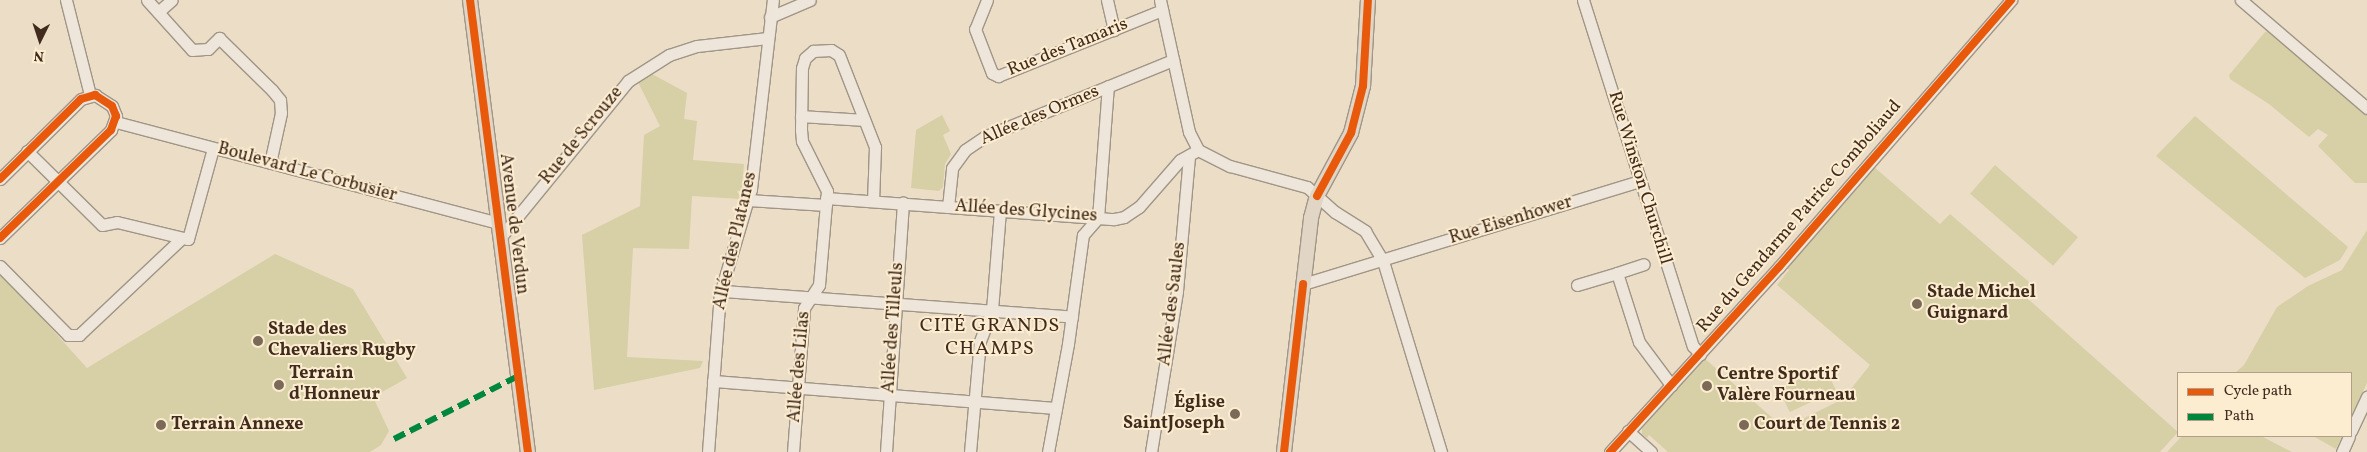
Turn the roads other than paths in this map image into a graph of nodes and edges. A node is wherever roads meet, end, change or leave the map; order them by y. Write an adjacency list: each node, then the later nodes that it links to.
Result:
1 (66, 0): 20 (street)
2 (147, 0): 14 (street)
3 (172, 0): 14 (street)
4 (470, 0): 40 (main road, Avenue de Verdun)
5 (773, 0): 15 (street, Allée des Platanes)
6 (810, 0): 15 (street)
7 (987, 0): 16 (street, Rue des Tamaris)
8 (1108, 0): 16 (street)
9 (1368, 0): 32 (main road)
10 (1583, 0): 30 (street, Rue Winston Churchill)
11 (2011, 0): 55 (street, Rue du Gendarme Patrice Comboliaud)
12 (2241, 0): 21 (street)
13 (1161, 5): 16 (street, Rue des Tamaris); 18 (street)
14 (158, 12): 28 (street)
15 (770, 17): 17 (street, Allée des Platanes)
16 (1114, 30)
17 (768, 38): 33 (street, Allée des Platanes); 43 (street, Rue de Scrouze)
18 (1174, 60): 19 (street, Allée des Ormes); 27 (street)
19 (1108, 86): 37 (street, Allée des Ormes); 39 (street)
20 (90, 95): 24 (street); 26 (street)
21 (2367, 108)
22 (801, 116): 23 (street); 23 (street, Allée des Lilas); 34 (street, Allée des Lilas)
23 (864, 120): 35 (street)
24 (116, 122): 25 (street, Boulevard Le Corbusier); 31 (street)
25 (213, 148): 28 (street, Boulevard Le Corbusier); 42 (street)
26 (28, 151): 29 (street); 31 (street)
27 (1194, 153): 32 (street); 39 (street, Allée des Glycines); 72 (street, Allée des Saules)
28 (270, 163): 40 (street, Boulevard Le Corbusier)
29 (0, 179)
30 (1640, 181): 44 (street, Rue Eisenhower); 55 (street, Rue Winston Churchill)
31 (58, 182): 41 (street); 42 (street)
32 (1317, 196): 44 (street); 48 (main road)
33 (748, 200): 34 (street, Allée des Glycines); 50 (street, Allée des Platanes)
34 (826, 201): 35 (street, Allée des Glycines); 51 (street, Allée des Lilas)
35 (873, 201): 36 (street, Allée des Glycines)
36 (903, 203): 37 (street, Allée des Glycines); 52 (street, Allée des Tilleuls)
37 (948, 207): 38 (street, Allée des Glycines)
38 (1000, 211): 39 (street, Allée des Glycines); 53 (street)
39 (1098, 218): 54 (street)
40 (498, 223): 43 (main road, Avenue de Verdun)
41 (0, 238)
42 (182, 238): 46 (street)
43 (500, 238): 66 (main road, Avenue de Verdun)
44 (1383, 261): 48 (street, Rue Eisenhower); 74 (street)
45 (1644, 264): 47 (street)
46 (0, 266)
47 (1617, 273): 49 (street); 57 (street)
48 (1304, 284): 73 (main road)
49 (1577, 285)
50 (722, 291): 51 (street); 56 (street, Allée des Platanes)
51 (814, 297): 52 (street); 58 (street, Allée des Lilas)
52 (896, 303): 53 (street); 59 (street, Allée des Tilleuls)
53 (992, 310): 54 (street); 61 (street)
54 (1072, 316): 62 (street)
55 (1700, 354): 57 (street, Rue du Gendarme Patrice Comboliaud)
56 (714, 381): 58 (street); 67 (street, Allée des Platanes)
57 (1672, 385): 64 (street, Rue du Gendarme Patrice Comboliaud)
58 (798, 388): 59 (street); 68 (street, Allée des Lilas)
59 (890, 395): 61 (street); 69 (street, Allée des Tilleuls)
60 (2367, 396): 63 (street)
61 (975, 401): 62 (street); 70 (street)
62 (1056, 408): 71 (street)
63 (2352, 429)
64 (1628, 432): 75 (street, Rue du Gendarme Patrice Comboliaud); 76 (street)
65 (2349, 437): 77 (street)
66 (528, 452)
67 (708, 452)
68 (793, 452)
69 (886, 452)
70 (970, 452)
71 (1048, 452)
72 (1151, 452)
73 (1284, 452)
74 (1441, 452)
75 (1610, 452)
76 (1651, 452)
77 (2342, 452)

